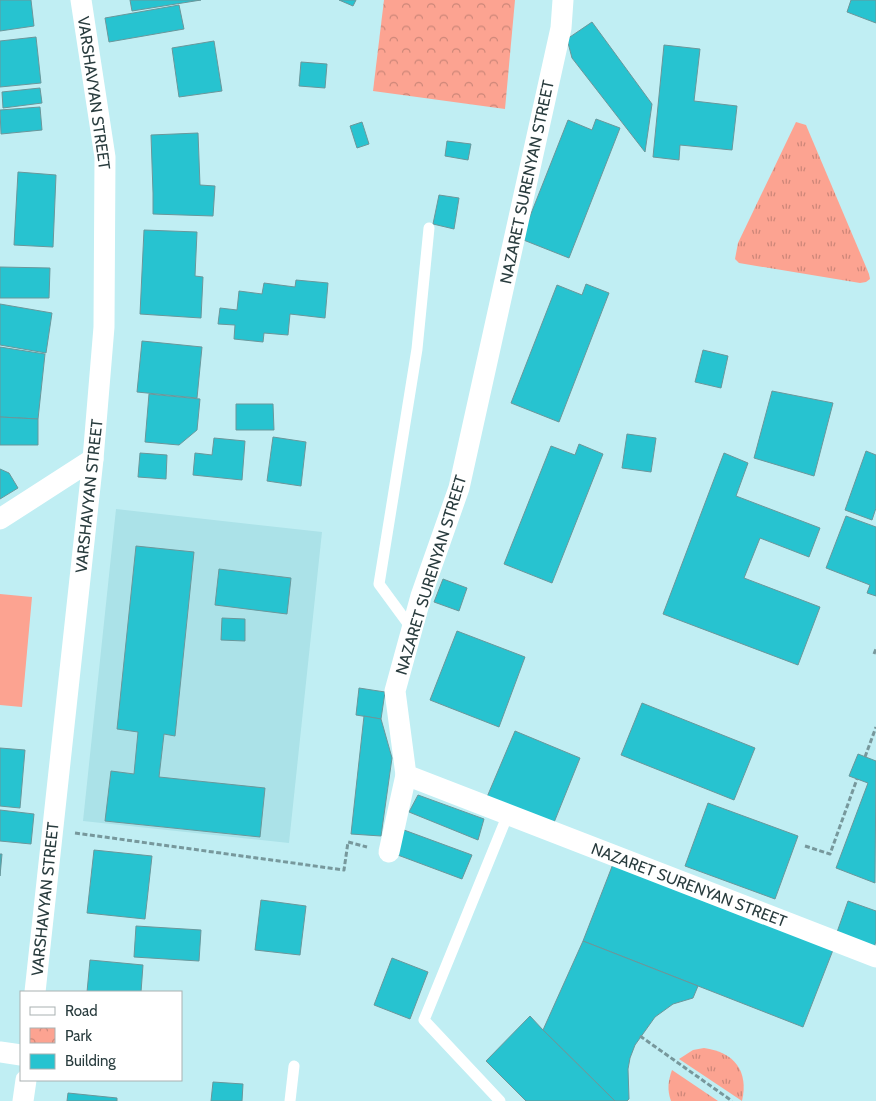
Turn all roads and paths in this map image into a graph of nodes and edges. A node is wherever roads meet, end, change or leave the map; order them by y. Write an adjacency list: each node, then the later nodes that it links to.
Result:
1 (81, 0): 4 (street, VARSHAVYAN STREET)
2 (564, 0): 6 (street, NAZARET SURENYAN STREET)
3 (429, 228): 6 (lane)
4 (93, 459): 5 (street); 14 (street, VARSHAVYAN STREET)
5 (0, 519)
6 (412, 629): 11 (street, NAZARET SURENYAN STREET)
7 (876, 649): 8 (path)
8 (874, 654)
9 (876, 727): 10 (path)
10 (866, 757)
11 (406, 775): 13 (street, NAZARET SURENYAN STREET); 16 (street)
12 (858, 779): 15 (path)
13 (508, 814): 17 (street, NAZARET SURENYAN STREET); 26 (lane)
14 (52, 830): 16 (path); 18 (street, VARSHAVYAN STREET)
15 (806, 846)
16 (389, 852)
17 (876, 957)
18 (35, 991)
19 (640, 1036): 27 (path)
20 (0, 1052): 21 (street)
21 (20, 1055)
22 (294, 1066): 25 (lane)
23 (26, 1081): 24 (street)
24 (23, 1101)
25 (290, 1101)
26 (500, 1101)
27 (732, 1101)

